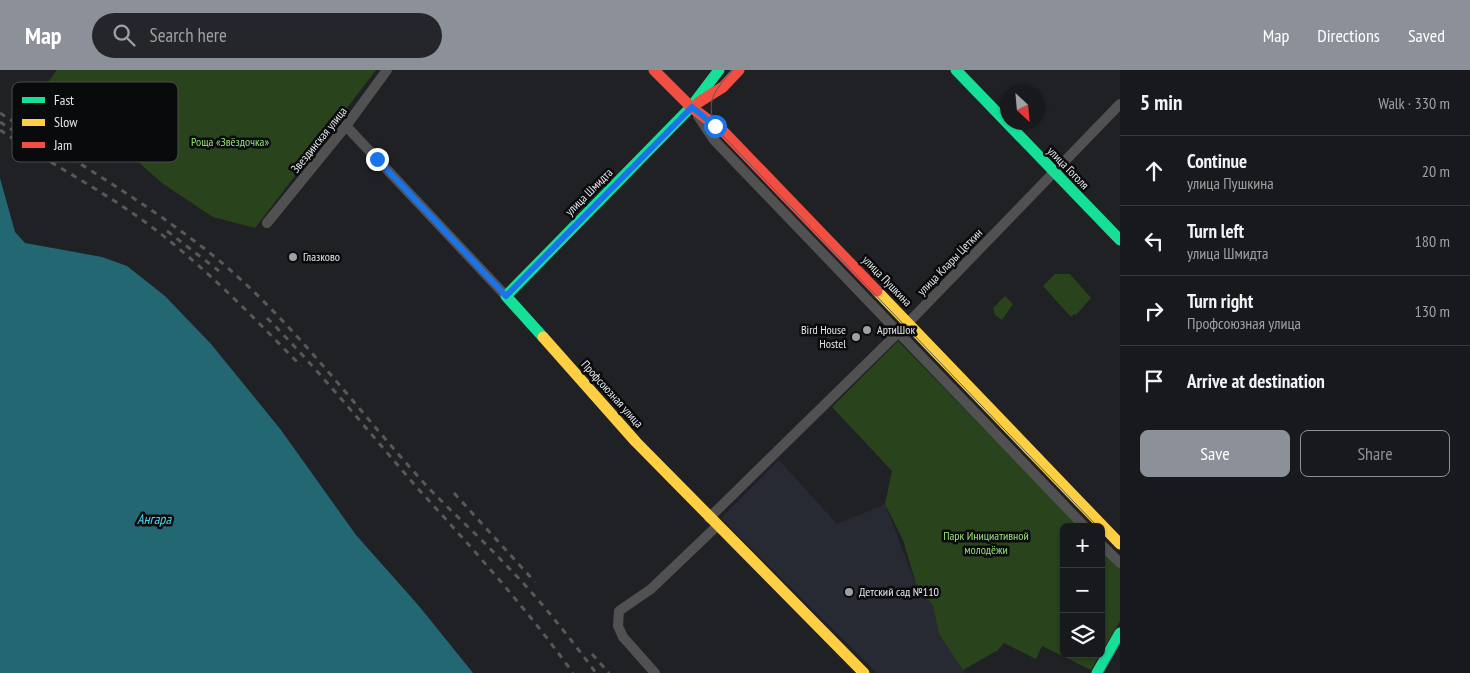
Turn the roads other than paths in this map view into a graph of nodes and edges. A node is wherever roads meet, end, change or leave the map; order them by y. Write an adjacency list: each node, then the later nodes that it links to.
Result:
1 (387, 70): 8 (street, Звездинская улица)
2 (654, 70): 7 (street, улица Пушкина)
3 (719, 70): 7 (street, улица Шмидта)
4 (739, 70): 7 (street, улица Шмидта)
5 (956, 70): 9 (street, улица Гоголя)
6 (1120, 104): 9 (street, улица Клары Цеткин)
7 (692, 107): 12 (street, улица Шмидта); 13 (street, улица Пушкина); 14 (street, улица Пушкина)
8 (346, 126): 10 (street, Звездинская улица); 12 (street, Профсоюзная улица)
9 (1053, 173): 11 (street, улица Гоголя); 13 (street, улица Клары Цеткин)
10 (267, 223)
11 (1120, 240)
12 (506, 296): 15 (street, Профсоюзная улица)
13 (908, 323): 14 (street, улица Клары Цеткин); 18 (street, улица Пушкина)
14 (897, 333): 15 (street, улица Клары Цеткин); 16 (street, улица Пушкина)
15 (709, 518): 17 (street, Профсоюзная улица)
16 (1081, 523)
17 (718, 526): 22 (street); 23 (street, Профсоюзная улица)
18 (1120, 544)
19 (1105, 548): 20 (street)
20 (1120, 563)
21 (1120, 633): 24 (street)
22 (655, 673)
23 (864, 673)
24 (1098, 673)

